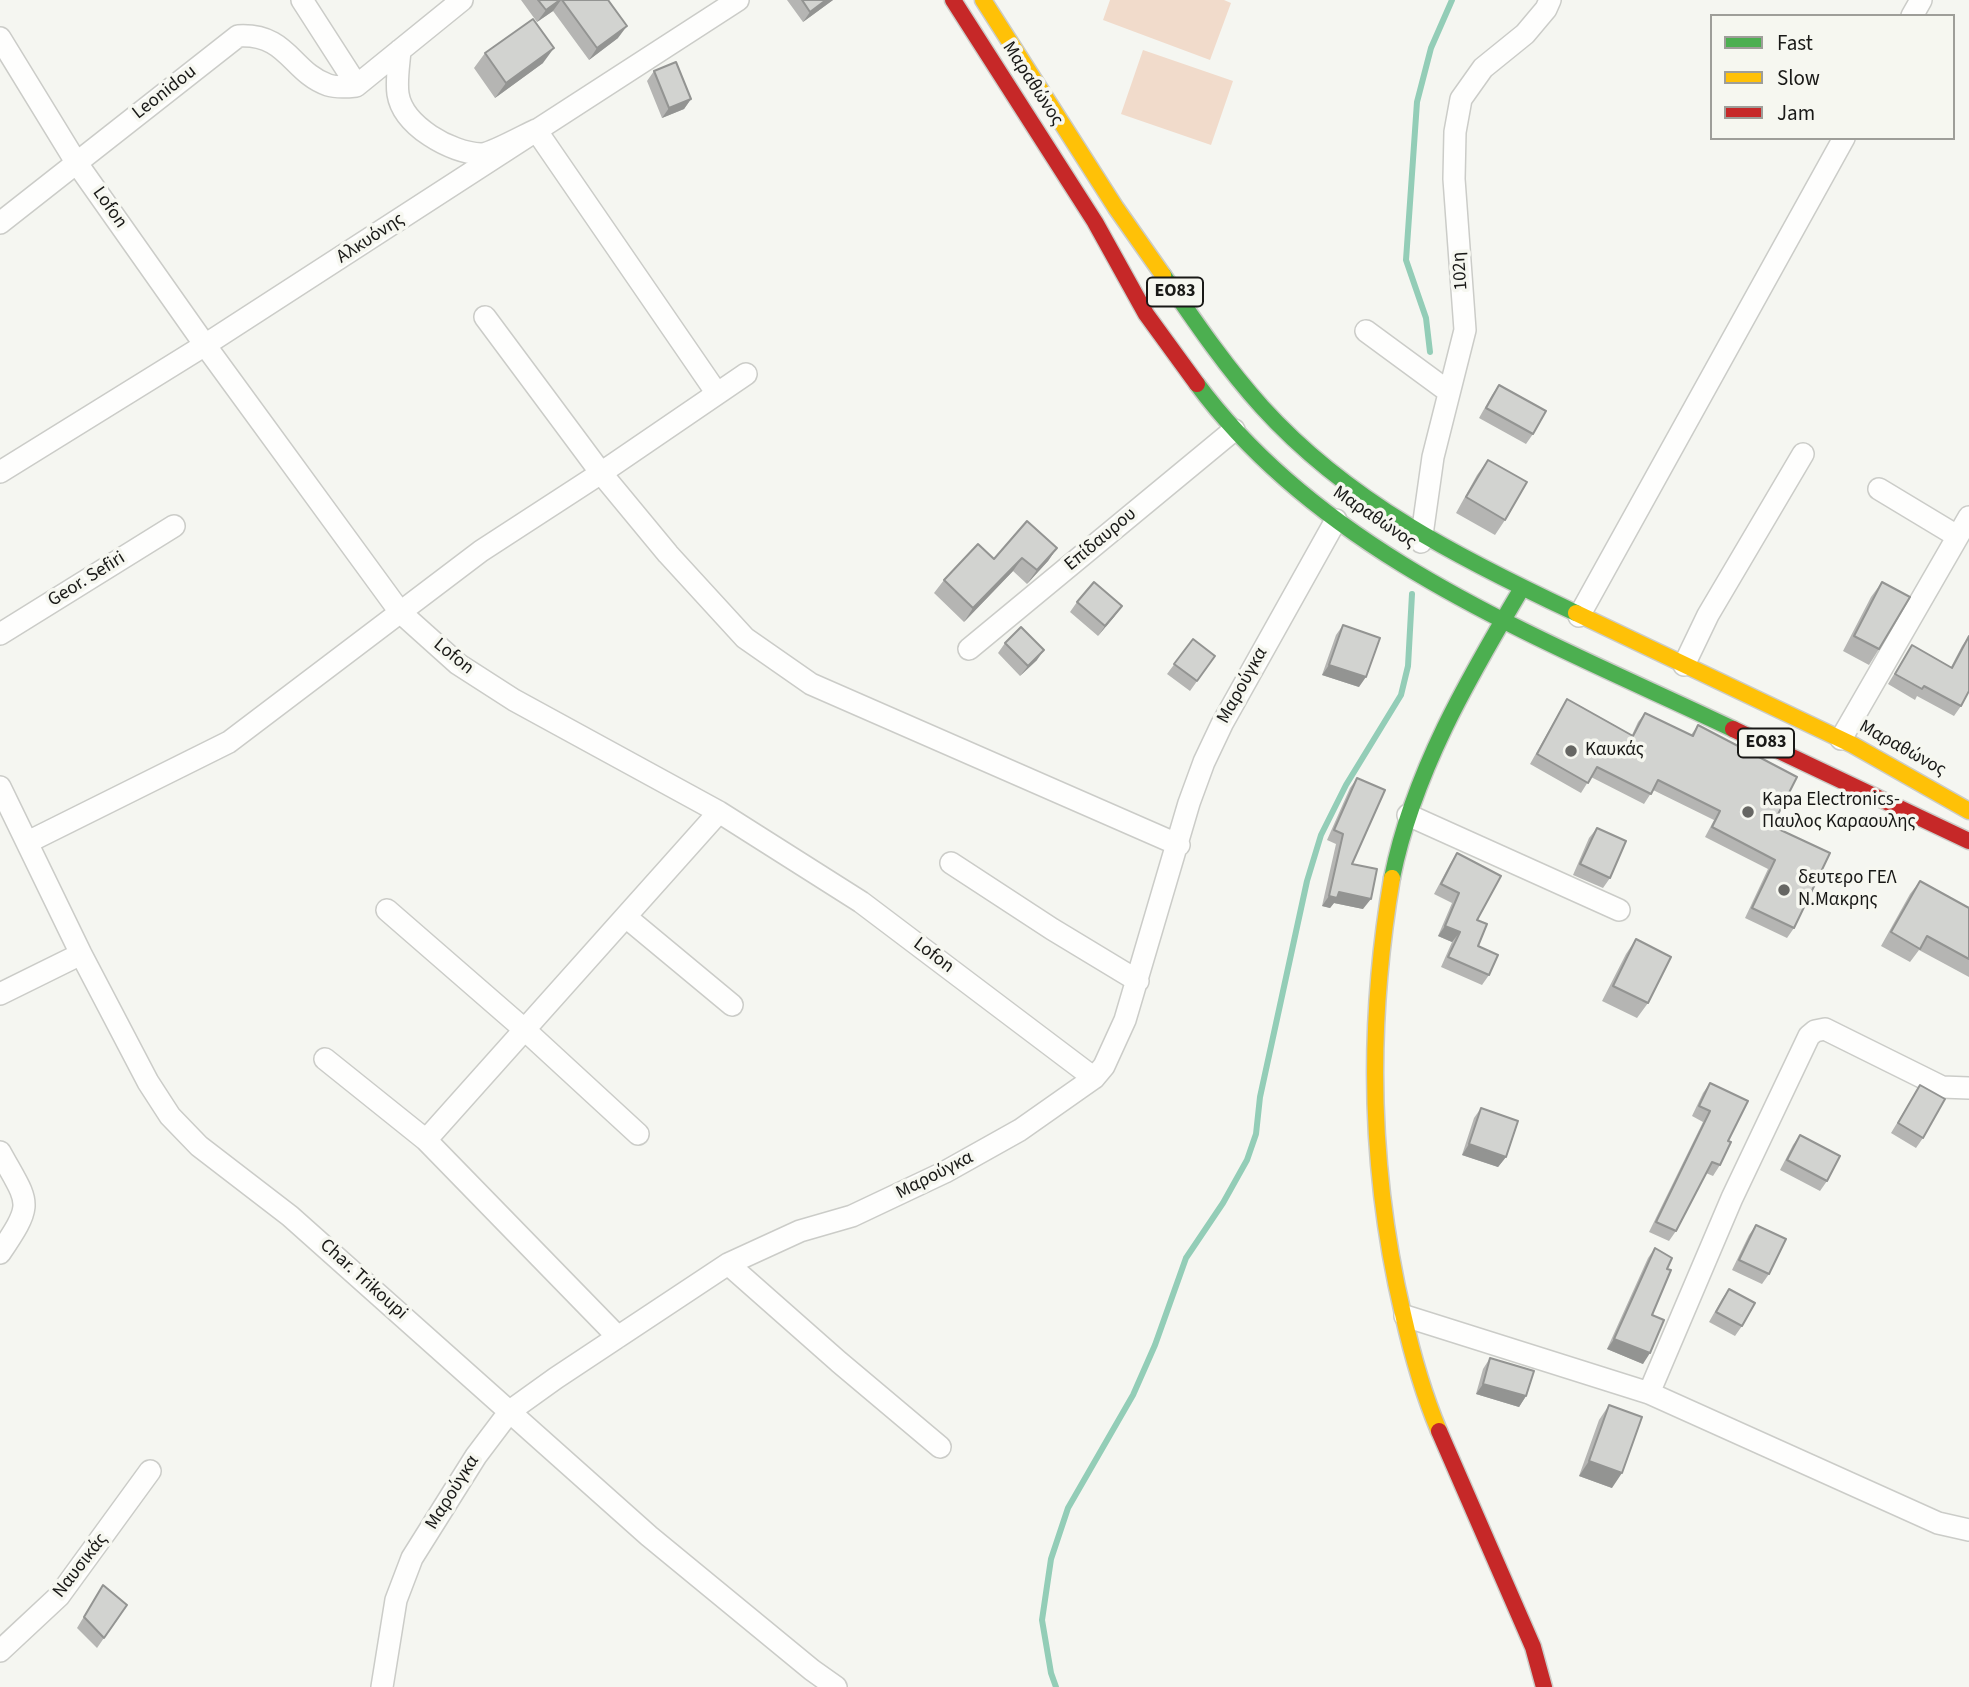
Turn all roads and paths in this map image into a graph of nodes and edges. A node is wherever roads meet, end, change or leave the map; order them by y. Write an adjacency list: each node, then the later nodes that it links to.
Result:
1 (302, 0): 9 (street)
2 (738, 0): 10 (street, Αλκυόνης)
3 (953, 0): 20 (main road, Μαραθώνος / ΕΟ83)
4 (983, 0): 28 (main road, Μαραθώνος / ΕΟ83)
5 (1550, 0): 18 (street, 102η)
6 (455, 2): 8 (street)
7 (0, 38): 12 (street, Lofon)
8 (400, 50): 9 (street); 10 (street)
9 (348, 86): 12 (street, Leonidou)
10 (536, 130): 16 (street, Αλκυόνης); 19 (street)
11 (1843, 140): 33 (street)
12 (76, 162): 13 (street, Leonidou); 16 (street, Lofon)
13 (0, 223)
14 (485, 317): 23 (street)
15 (1366, 331): 18 (street)
16 (205, 345): 22 (street, Αλκυόνης); 32 (street, Lofon)
17 (746, 374): 19 (street)
18 (1449, 392): 28 (street, 102η)
19 (716, 393): 23 (street)
20 (1234, 430): 26 (main road, Μαραθώνος / ΕΟ83); 36 (street, Επίδαυρου)
21 (1803, 454): 37 (street)
22 (0, 472)
23 (601, 473): 32 (street); 45 (street)
24 (1879, 489): 29 (street)
25 (1969, 517): 29 (street)
26 (1336, 520): 30 (main road, Μαραθώνος / ΕΟ83); 45 (street, Μαρούγκα)
27 (174, 526): 35 (street, Geor. Sefiri)
28 (1422, 535): 30 (street, 102η); 31 (main road, Μαραθώνος / ΕΟ83)
29 (1957, 536): 38 (street)
30 (1418, 573): 34 (main road, Μαραθώνος / ΕΟ83)
31 (1522, 589): 33 (main road, Μαραθώνος / ΕΟ83); 34 (main road)
32 (400, 612): 41 (street, Lofon); 44 (street)
33 (1579, 616): 37 (main road, Μαραθώνος / ΕΟ83)
34 (1504, 620): 42 (main road); 43 (main road, Μαραθώνος / ΕΟ83)
35 (0, 634)
36 (969, 649)
37 (1684, 665): 38 (main road, Μαραθώνος / ΕΟ83)
38 (1841, 739): 40 (main road, Μαραθώνος / ΕΟ83)
39 (0, 787): 44 (street, Char. Trikoupi)
40 (1966, 801)
41 (719, 812): 49 (street); 56 (street, Lofon)
42 (1408, 815): 48 (street); 63 (main road)
43 (1969, 841)
44 (28, 842): 50 (street, Char. Trikoupi)
45 (1179, 845): 51 (street, Μαρούγκα)
46 (951, 863): 51 (street)
47 (387, 910): 54 (street)
48 (1619, 910)
49 (626, 916): 53 (street); 54 (street)
50 (81, 954): 52 (street); 66 (street, Char. Trikoupi)
51 (1138, 981): 56 (street, Μαρούγκα)
52 (0, 994)
53 (732, 1005)
54 (525, 1030): 58 (street); 59 (street)
55 (326, 1059): 59 (street)
56 (1094, 1078): 62 (street, Μαρούγκα)
57 (1969, 1088): 65 (street)
58 (638, 1134)
59 (426, 1140): 64 (street)
60 (0, 1152): 61 (street)
61 (0, 1252)
62 (728, 1265): 64 (street, Μαρούγκα); 67 (street)
63 (1405, 1316): 65 (street); 74 (main road)
64 (618, 1337): 66 (street, Μαρούγκα)
65 (1649, 1393): 69 (street)
66 (510, 1411): 71 (street, Char. Trikoupi); 72 (street, Μαρούγκα)
67 (940, 1447)
68 (150, 1471): 70 (street, Ναυσικάς)
69 (1969, 1530)
70 (0, 1651)
71 (806, 1679): 73 (street, Char. Trikoupi)
72 (382, 1687)
73 (836, 1687)
74 (1544, 1687)

